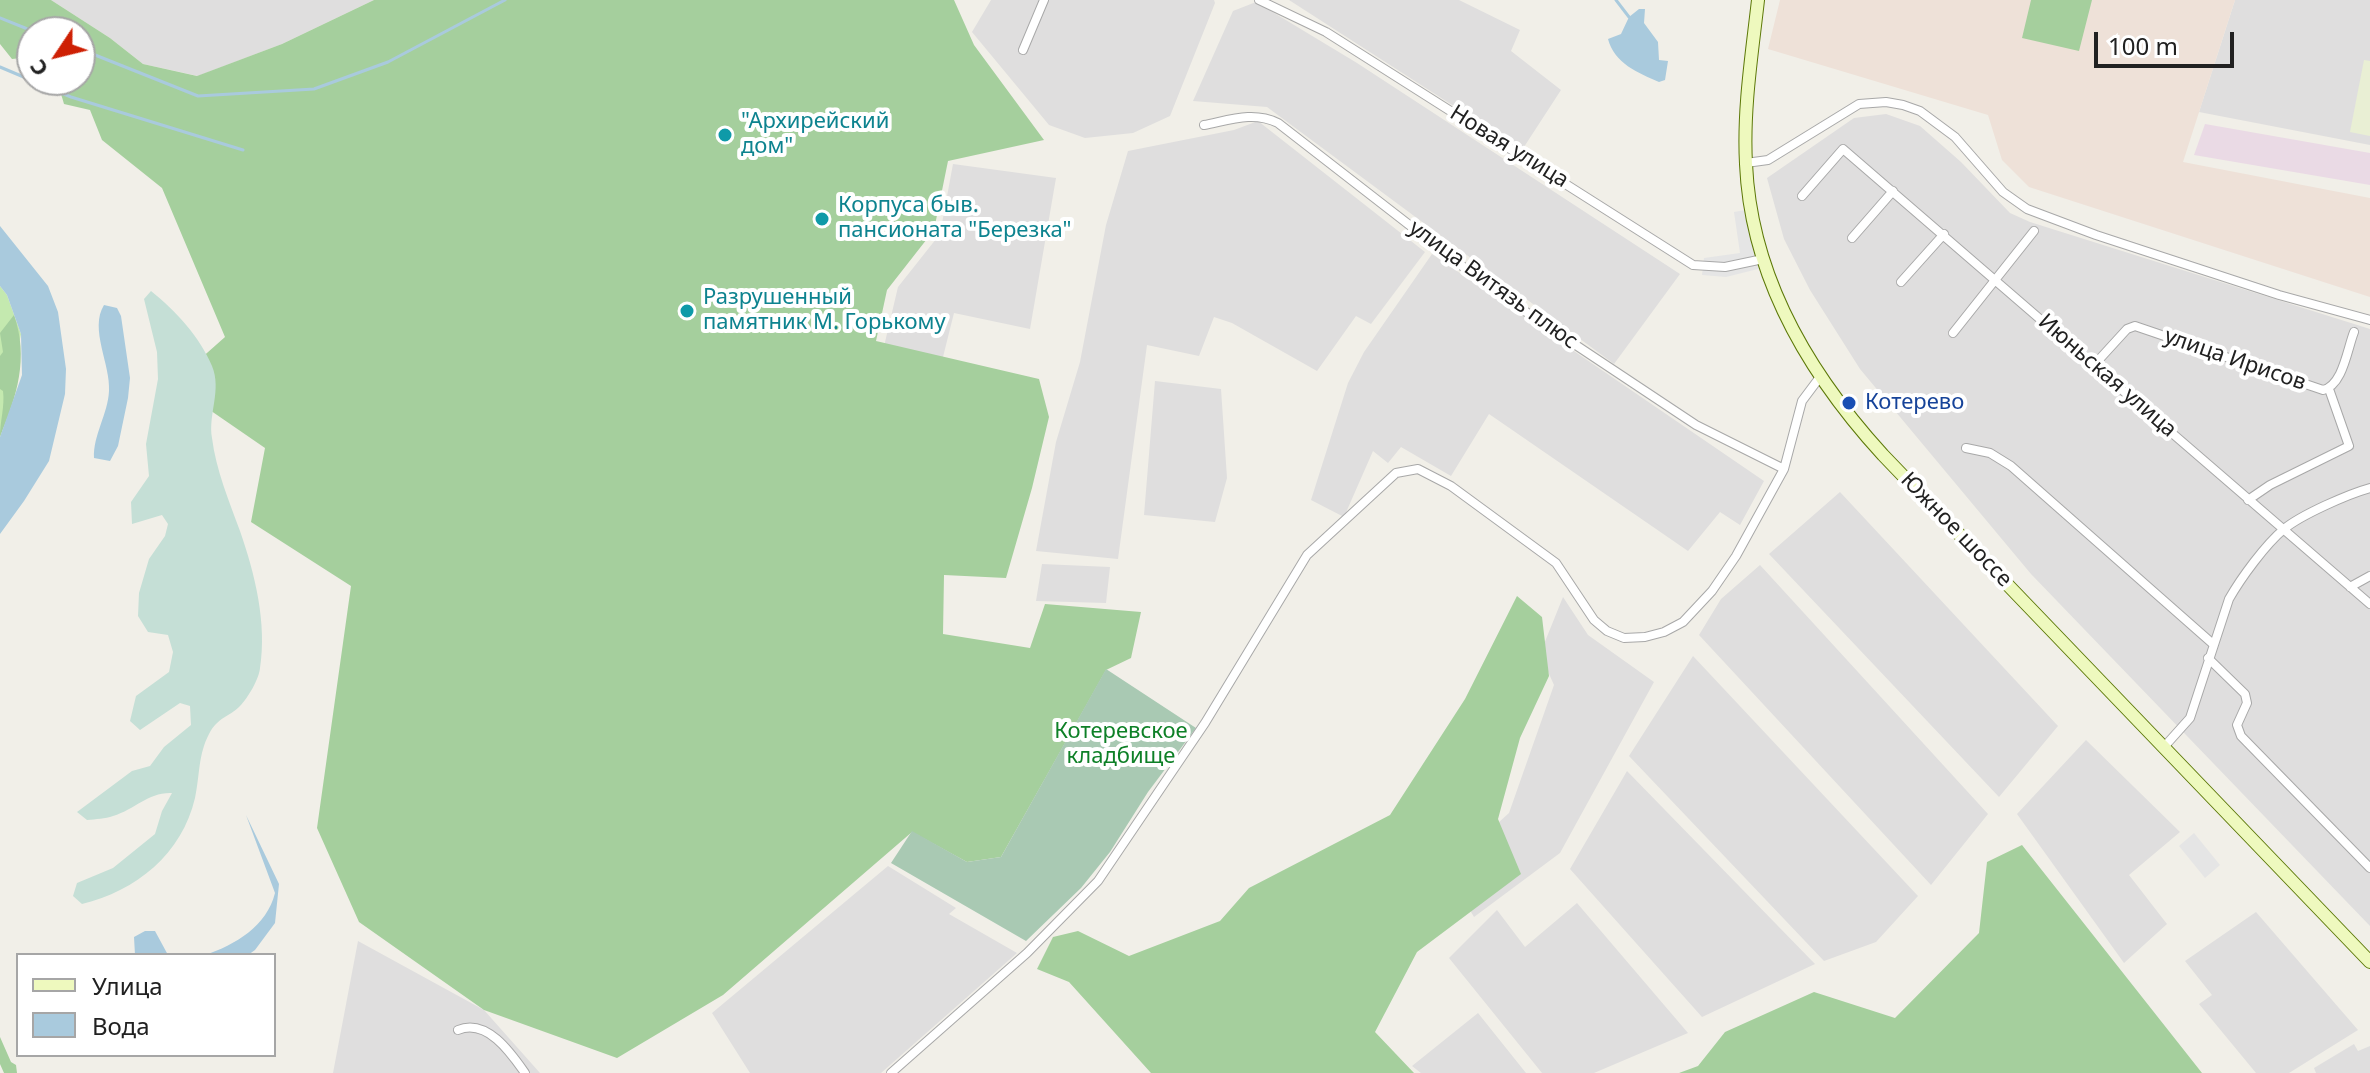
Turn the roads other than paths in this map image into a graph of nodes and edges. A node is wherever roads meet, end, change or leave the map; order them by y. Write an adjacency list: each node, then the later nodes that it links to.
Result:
1 (1044, 0): 4 (street)
2 (1259, 0): 12 (street, Новая улица)
3 (1758, 0): 6 (main road, Южное шоссе)
4 (1023, 50)
5 (1204, 125): 22 (street, улица Витязь плюс)
6 (1746, 163): 12 (main road, Южное шоссе); 15 (street)
7 (1893, 191): 8 (street, Июньская улица); 10 (street, Июньская улица); 11 (street)
8 (1802, 196)
9 (2034, 231): 13 (street)
10 (1944, 234): 13 (street, Июньская улица); 14 (street)
11 (1852, 238)
12 (1763, 259): 19 (main road, Южное шоссе)
13 (1996, 279): 17 (street); 18 (street, Июньская улица)
14 (1901, 282)
15 (2370, 320)
16 (2354, 332): 20 (street, улица Ирисов)
17 (1953, 333)
18 (2095, 364): 20 (street, улица Ирисов); 24 (street, Июньская улица)
19 (1820, 377): 22 (street); 31 (main road, Южное шоссе)
20 (2329, 389): 24 (street)
21 (1966, 448): 29 (street)
22 (1784, 469): 36 (street)
23 (2370, 488): 25 (street)
24 (2248, 500): 25 (street, Июньская улица)
25 (2283, 530): 27 (street, Июньская улица); 29 (street)
26 (2370, 576): 27 (street)
27 (2350, 587): 28 (street, Июньская улица)
28 (2370, 604)
29 (2213, 644): 30 (street)
30 (2208, 658): 31 (street); 32 (street)
31 (2164, 747): 33 (main road, Южное шоссе)
32 (2370, 868)
33 (2370, 962)
34 (458, 1030): 35 (street)
35 (525, 1073)
36 (891, 1073)

